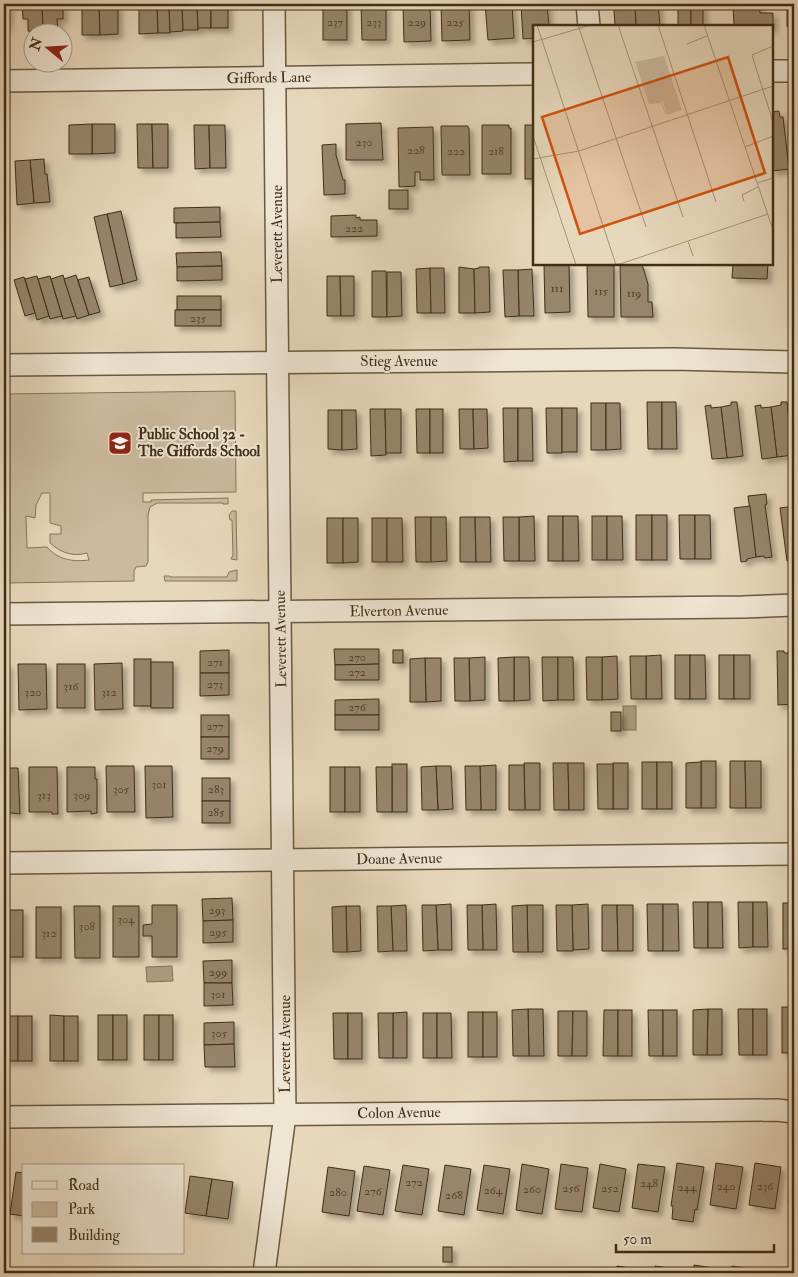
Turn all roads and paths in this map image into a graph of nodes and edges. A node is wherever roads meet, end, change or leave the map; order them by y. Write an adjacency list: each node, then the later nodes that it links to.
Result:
1 (274, 4): 7 (street, Leverett Avenue)
2 (587, 4): 3 (street)
3 (588, 25)
4 (773, 71): 5 (street)
5 (794, 71)
6 (533, 74): 7 (street, Giffords Lane)
7 (276, 78): 8 (street, Giffords Lane); 9 (street, Leverett Avenue)
8 (4, 81)
9 (278, 362): 10 (street, Stieg Avenue); 11 (street, Stieg Avenue); 13 (street, Leverett Avenue)
10 (794, 362)
11 (4, 364)
12 (794, 605): 13 (street, Elverton Avenue)
13 (281, 612): 14 (street, Elverton Avenue); 16 (street, Leverett Avenue)
14 (4, 614)
15 (794, 854): 16 (street, Doane Avenue)
16 (284, 860): 17 (street, Doane Avenue); 19 (street, Leverett Avenue)
17 (4, 863)
18 (794, 1112): 19 (street, Colon Avenue)
19 (285, 1115): 20 (street, Colon Avenue); 21 (street, Leverett Avenue)
20 (4, 1117)
21 (264, 1273)

